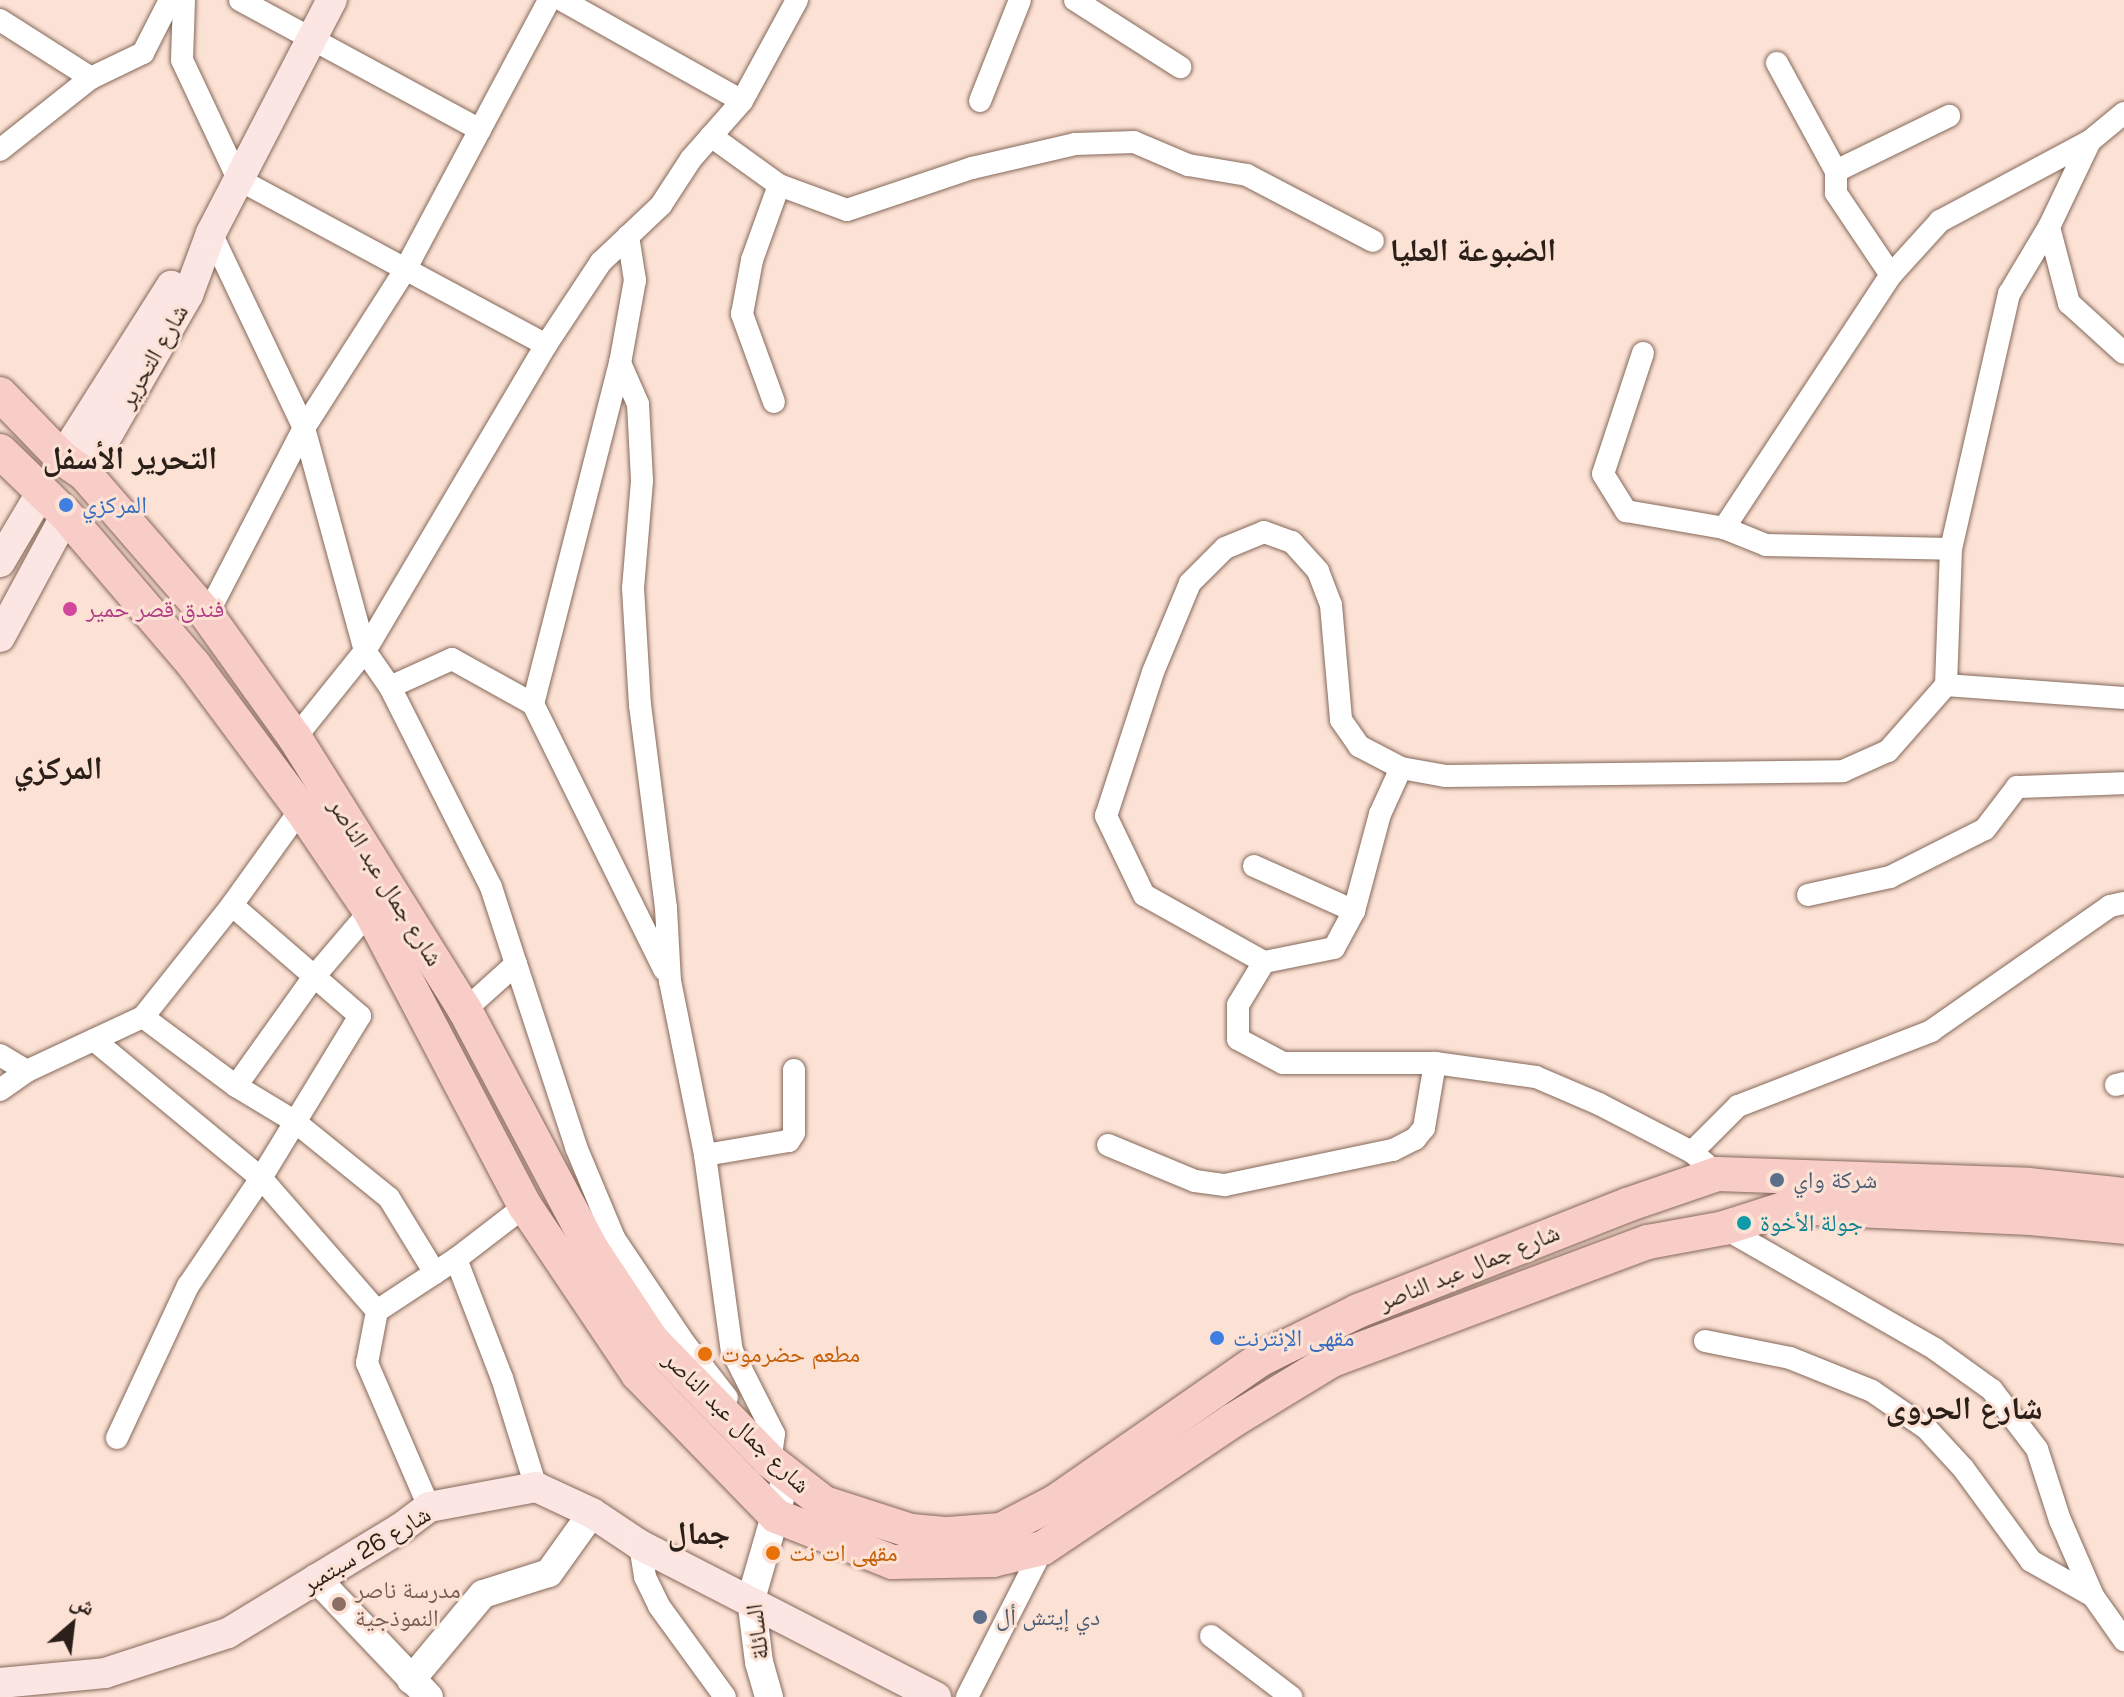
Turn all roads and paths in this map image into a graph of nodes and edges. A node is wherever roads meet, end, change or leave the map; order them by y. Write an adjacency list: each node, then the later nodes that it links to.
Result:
1 (170, 0): 14 (street)
2 (184, 0): 24 (street)
3 (240, 0): 11 (street)
4 (332, 0): 11 (main road, شارع التحرير)
5 (549, 0): 19 (street)
6 (562, 0): 15 (street)
7 (797, 0): 15 (street)
8 (1020, 0): 16 (street)
9 (1075, 0): 13 (street)
10 (0, 20): 14 (street)
11 (312, 38): 19 (street); 24 (main road, شارع التحرير)
12 (1777, 63): 23 (street)
13 (1180, 67)
14 (91, 78): 22 (street)
15 (742, 101): 20 (street)
16 (980, 101)
17 (2124, 113): 21 (street)
18 (1949, 116): 23 (street)
19 (480, 130): 30 (street)
20 (711, 136): 25 (street); 28 (street)
21 (2090, 141): 26 (street); 31 (street)
22 (0, 150)
23 (1836, 171): 31 (street)
24 (238, 179): 27 (main road, شارع التحرير); 30 (street)
25 (779, 185): 29 (street); 37 (street)
26 (2049, 227): 34 (street); 43 (street)
27 (211, 233): 38 (street); 40 (main road, شارع التحرير)
28 (628, 236): 32 (street); 35 (street)
29 (1373, 241)
30 (405, 270): 32 (street); 38 (street)
31 (1891, 275): 42 (street)
32 (546, 345): 48 (street)
33 (1643, 353): 42 (street)
34 (2124, 353)
35 (620, 363): 52 (street); 66 (street)
36 (0, 394): 40 (main road, شارع جمال عبد الناصر)
37 (774, 402)
38 (304, 428): 46 (street); 48 (street)
39 (0, 451): 41 (main road, شارع جمال عبد الناصر)
40 (74, 466): 46 (main road, شارع جمال عبد الناصر)
41 (54, 504): 44 (main road); 45 (main road); 56 (main road, شارع جمال عبد الناصر)
42 (1724, 528): 43 (street)
43 (1951, 549): 49 (street)
44 (0, 565): 45 (street)
45 (27, 588): 47 (main road)
46 (207, 615): 53 (main road, شارع جمال عبد الناصر)
47 (0, 637)
48 (365, 651): 50 (street); 53 (street)
49 (1946, 685): 51 (street); 54 (street)
50 (390, 687): 52 (street); 64 (street)
51 (2124, 698)
52 (533, 704): 66 (street)
53 (295, 738): 67 (main road, شارع جمال عبد الناصر)
54 (1401, 768): 62 (street); 63 (street)
55 (2124, 783): 58 (street)
56 (301, 809): 60 (street); 61 (main road, شارع جمال عبد الناصر)
57 (1254, 866): 62 (street)
58 (1808, 895)
59 (2124, 903): 79 (street)
60 (232, 905): 65 (street); 68 (street)
61 (370, 911): 65 (street); 82 (main road, شارع جمال عبد الناصر)
62 (1354, 911): 63 (street)
63 (1264, 962): 71 (street)
64 (516, 964): 67 (street); 90 (street)
65 (313, 978): 74 (street); 76 (street)
66 (670, 981): 78 (street)
67 (465, 1010): 90 (main road, شارع جمال عبد الناصر)
68 (143, 1017): 69 (street); 74 (street)
69 (94, 1040): 73 (street); 80 (street)
70 (0, 1055): 73 (street)
71 (1435, 1063): 77 (street); 79 (street)
72 (794, 1070): 78 (street)
73 (27, 1071): 75 (street)
74 (236, 1086): 76 (street)
75 (0, 1090)
76 (294, 1121): 80 (street); 86 (street)
77 (1108, 1145)
78 (705, 1155): 90 (street)
79 (1704, 1163): 81 (main road, شارع جمال عبد الناصر); 84 (main road); 90 (main road, شارع جمال عبد الناصر)
80 (261, 1178): 87 (street); 89 (street)
81 (2124, 1195)
82 (525, 1206): 85 (street); 94 (main road, شارع جمال عبد الناصر)
83 (2124, 1227): 84 (main road, شارع جمال عبد الناصر)
84 (1724, 1228): 96 (main road, شارع جمال عبد الناصر); 98 (street)
85 (456, 1259): 86 (street); 91 (street)
86 (435, 1273): 87 (street)
87 (377, 1311): 92 (street)
88 (1705, 1341): 98 (street)
89 (117, 1438)
90 (776, 1461): 94 (street, السائلة)
91 (536, 1487): 92 (main road, شارع 26 سبتمبر); 93 (main road)
92 (429, 1507): 97 (main road, شارع 26 سبتمبر)
93 (592, 1513): 95 (main road); 103 (street)
94 (776, 1516): 96 (main road, شارع جمال عبد الناصر); 99 (street, السائلة)
95 (640, 1545): 99 (main road); 104 (street)
96 (1043, 1548): 107 (street)
97 (316, 1578): 102 (main road, شارع 26 سبتمبر); 103 (street)
98 (2093, 1596): 101 (street)
99 (751, 1599): 105 (street, السائلة); 106 (main road)
100 (1211, 1636): 108 (street)
101 (2124, 1640)
102 (0, 1683)
103 (420, 1689)
104 (725, 1697)
105 (769, 1697)
106 (936, 1697)
107 (967, 1697)
108 (1291, 1697)

